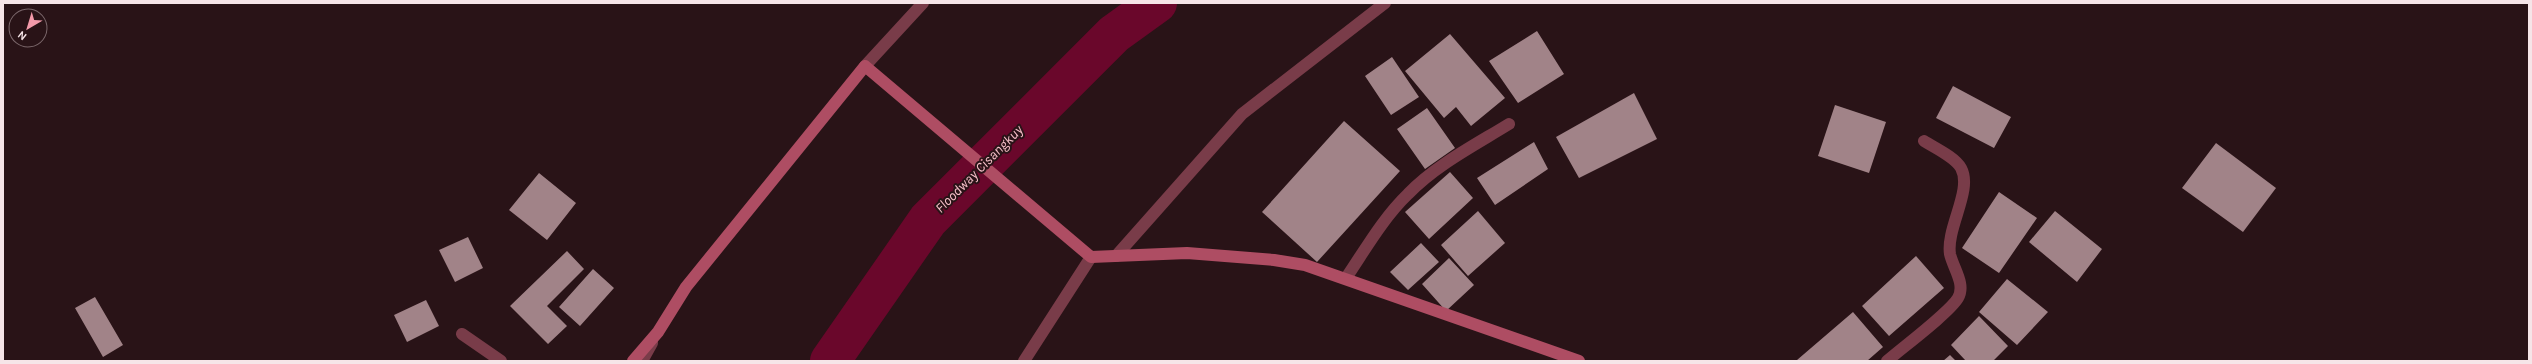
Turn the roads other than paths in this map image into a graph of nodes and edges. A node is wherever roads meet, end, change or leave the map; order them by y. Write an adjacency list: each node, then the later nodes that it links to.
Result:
1 (923, 3): 3 (street)
2 (1385, 3): 6 (street)
3 (865, 66): 7 (street); 9 (street)
4 (1509, 124): 8 (street)
5 (1924, 141): 16 (street)
6 (1116, 256): 7 (street); 8 (street)
7 (1091, 257): 14 (street)
8 (1346, 278): 15 (street)
9 (658, 332): 12 (street); 13 (street)
10 (462, 334): 11 (street)
11 (501, 361)
12 (633, 361)
13 (642, 361)
14 (1024, 361)
15 (1579, 361)
16 (1887, 361)

